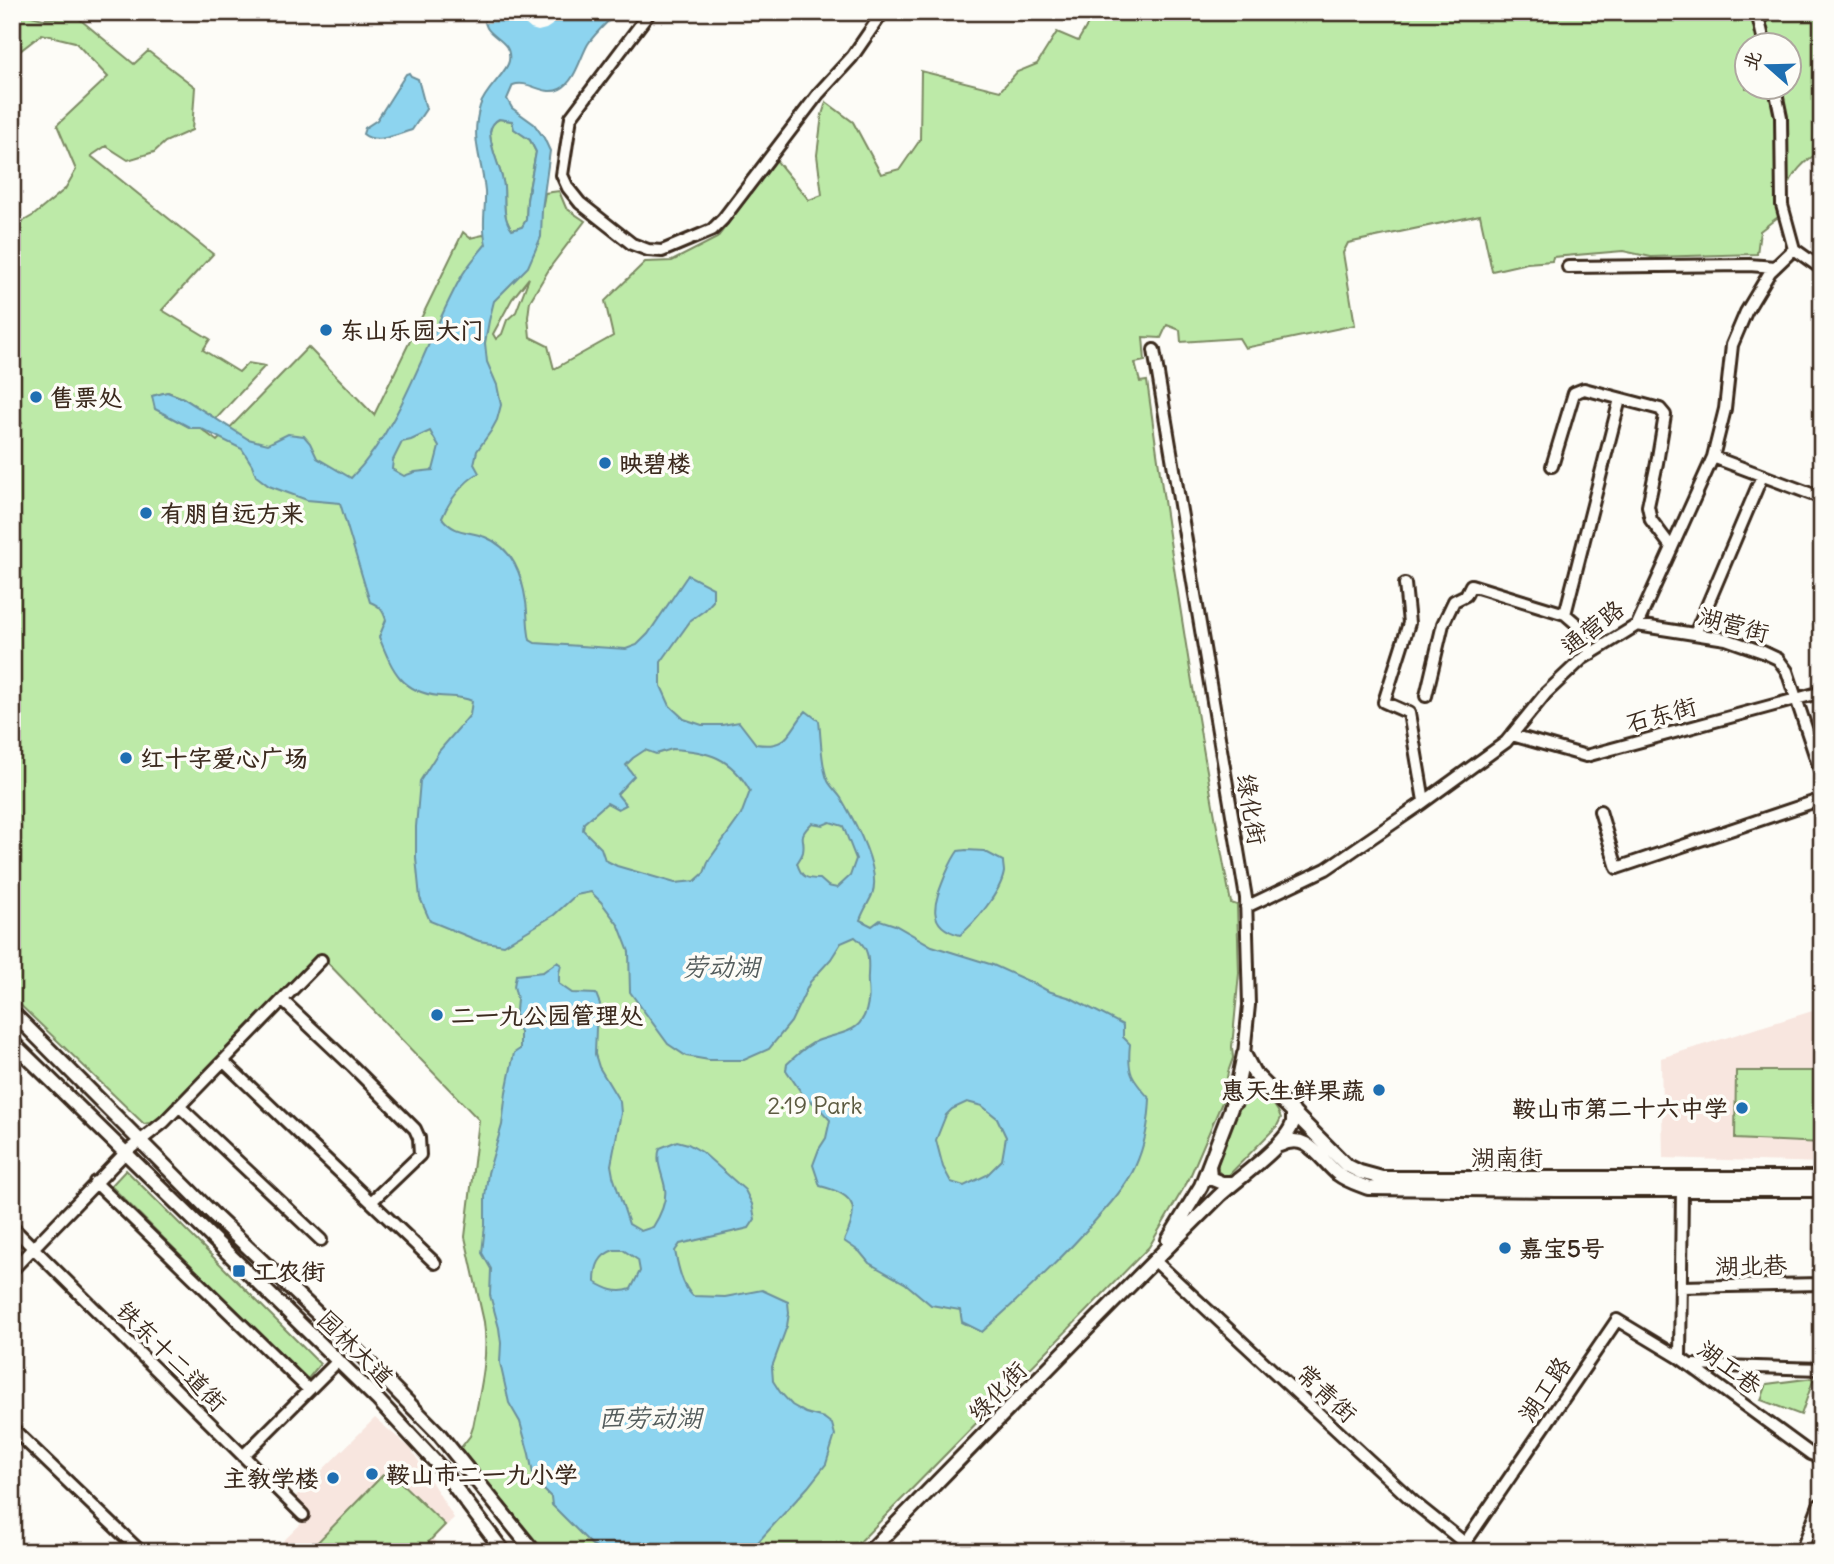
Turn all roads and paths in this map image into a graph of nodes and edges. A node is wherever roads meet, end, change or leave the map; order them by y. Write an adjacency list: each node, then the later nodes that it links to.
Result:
1 (650, 12): 2 (street)
2 (883, 12)
3 (1757, 12): 4 (street)
4 (1762, 32)
5 (1777, 102): 6 (street)
6 (1794, 249): 8 (street, 通营路); 9 (street)
7 (1568, 267): 8 (street)
8 (1775, 267): 12 (street, 通营路)
9 (1822, 269)
10 (1154, 349): 30 (street, 绿化街)
11 (1620, 399): 13 (street); 16 (street); 18 (street)
12 (1713, 457): 14 (street); 16 (street, 通营路)
13 (1552, 466)
14 (1762, 476): 15 (street); 20 (street)
15 (1822, 498)
16 (1672, 548): 19 (street, 通营路)
17 (1405, 584): 28 (street)
18 (1564, 614): 21 (street); 23 (street)
19 (1637, 625): 20 (street, 湖营街); 21 (street, 通营路)
20 (1695, 634): 24 (street, 湖营街)
21 (1591, 653): 25 (street, 通营路)
22 (1822, 692): 24 (street, 石东街)
23 (1426, 696)
24 (1796, 699): 25 (street, 石东街); 26 (street, 湖营街)
25 (1512, 734): 28 (street, 通营路)
26 (1822, 776)
27 (1822, 799): 29 (street)
28 (1424, 801): 30 (street, 通营路)
29 (1600, 811)
30 (1246, 906): 35 (street, 绿化街)
31 (321, 960): 32 (street)
32 (282, 1000): 36 (street); 51 (street)
33 (12, 1012): 41 (main road)
34 (12, 1042): 42 (main road, 园林大道)
35 (1244, 1054): 37 (main road, 湖南街); 39 (main road, 绿化街)
36 (223, 1061): 38 (street); 51 (street)
37 (1270, 1090): 39 (main road); 40 (main road, 湖南街)
38 (179, 1106): 41 (street); 53 (street)
39 (1231, 1108): 45 (main road, 绿化街)
40 (1293, 1111): 43 (main road, 绿化街); 46 (main road, 湖南街)
41 (140, 1140): 42 (street); 44 (street); 73 (main road)
42 (114, 1141): 44 (main road, 园林大道)
43 (1276, 1147): 48 (main road, 绿化街); 49 (main road, 湖南街)
44 (126, 1152): 47 (street); 61 (main road, 园林大道)
45 (1209, 1165): 48 (main road); 55 (main road, 绿化街)
46 (1822, 1178)
47 (95, 1182): 54 (street); 64 (street)
48 (1233, 1183): 55 (main road, 绿化街)
49 (1682, 1190): 50 (main road, 湖南街); 59 (street, 湖工巷)
50 (1822, 1190)
51 (371, 1202): 56 (street)
52 (12, 1227): 54 (street, 铁东十二道街)
53 (321, 1240)
54 (34, 1248): 57 (street); 66 (street, 铁东十二道街)
55 (1154, 1260): 70 (street, 常青街); 74 (main road, 绿化街)
56 (435, 1263)
57 (12, 1270)
58 (1822, 1284): 59 (street, 湖北巷)
59 (1681, 1287): 60 (street, 湖工巷)
60 (1680, 1357): 62 (street, 湖工巷); 70 (street, 湖工路)
61 (340, 1360): 64 (street); 72 (main road, 园林大道)
62 (1693, 1366): 63 (street); 67 (street, 湖工巷)
63 (1822, 1369)
64 (309, 1390): 66 (street)
65 (12, 1428): 71 (street)
66 (243, 1455): 69 (street, 铁东十二道街)
67 (1822, 1458)
68 (1819, 1505): 76 (street)
69 (303, 1515)
70 (1465, 1544): 75 (street, 常青街)
71 (141, 1552)
72 (504, 1552)
73 (534, 1552)
74 (869, 1552)
75 (1476, 1552)
76 (1801, 1552)

